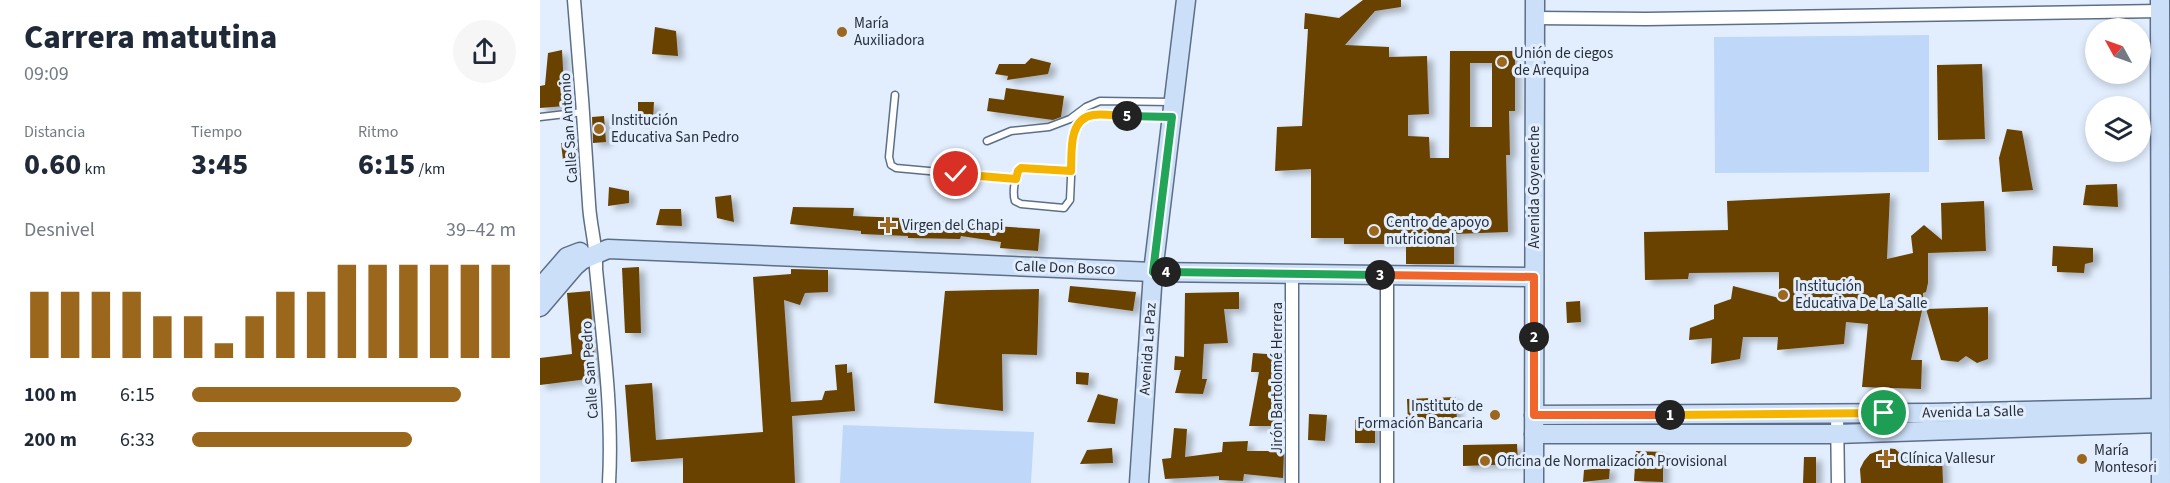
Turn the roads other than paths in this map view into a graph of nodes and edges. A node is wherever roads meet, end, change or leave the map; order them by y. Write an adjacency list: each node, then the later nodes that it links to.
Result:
1 (574, 0): 9 (street, Calle San Antonio)
2 (1186, 0): 8 (street, Avenida La Paz)
3 (1986, 0): 6 (street)
4 (2160, 6): 6 (street); 11 (street)
5 (1535, 9): 6 (street); 19 (street, Avenida Goyeneche)
6 (1985, 14)
7 (895, 95): 14 (lane)
8 (1172, 110): 12 (lane); 13 (lane); 16 (street, Avenida La Paz)
9 (583, 112): 10 (lane); 15 (street, Calle San Antonio)
10 (540, 117)
11 (2165, 117): 22 (street)
12 (987, 141)
13 (1071, 171): 14 (lane); 14 (lane)
14 (1016, 179)
15 (597, 255): 16 (street, Calle Don Bosco); 20 (street); 21 (street); 29 (street, Calle San Pedro)
16 (1153, 272): 17 (street, Calle Don Bosco); 30 (street, Avenida La Paz)
17 (1292, 274): 18 (street, Calle Don Bosco); 31 (street, Jirón Bartolomé Herrera)
18 (1387, 275): 19 (street, Calle Don Bosco); 32 (street)
19 (1534, 277): 24 (street, Avenida Goyeneche)
20 (540, 288)
21 (540, 307)
22 (2166, 336): 25 (street)
23 (1836, 413): 24 (street, Avenida La Salle); 26 (street, Avenida La Salle); 28 (street)
24 (1534, 415): 27 (street, Avenida Goyeneche)
25 (2160, 415): 26 (street, Avenida La Salle); 35 (street)
26 (2056, 418): 28 (street, Avenida La Salle)
27 (1534, 434): 28 (street, Avenida La Salle); 33 (street, Avenida Goyeneche)
28 (1837, 434): 34 (street)
29 (609, 483)
30 (1139, 483)
31 (1292, 483)
32 (1387, 483)
33 (1534, 483)
34 (1838, 483)
35 (2161, 483)

